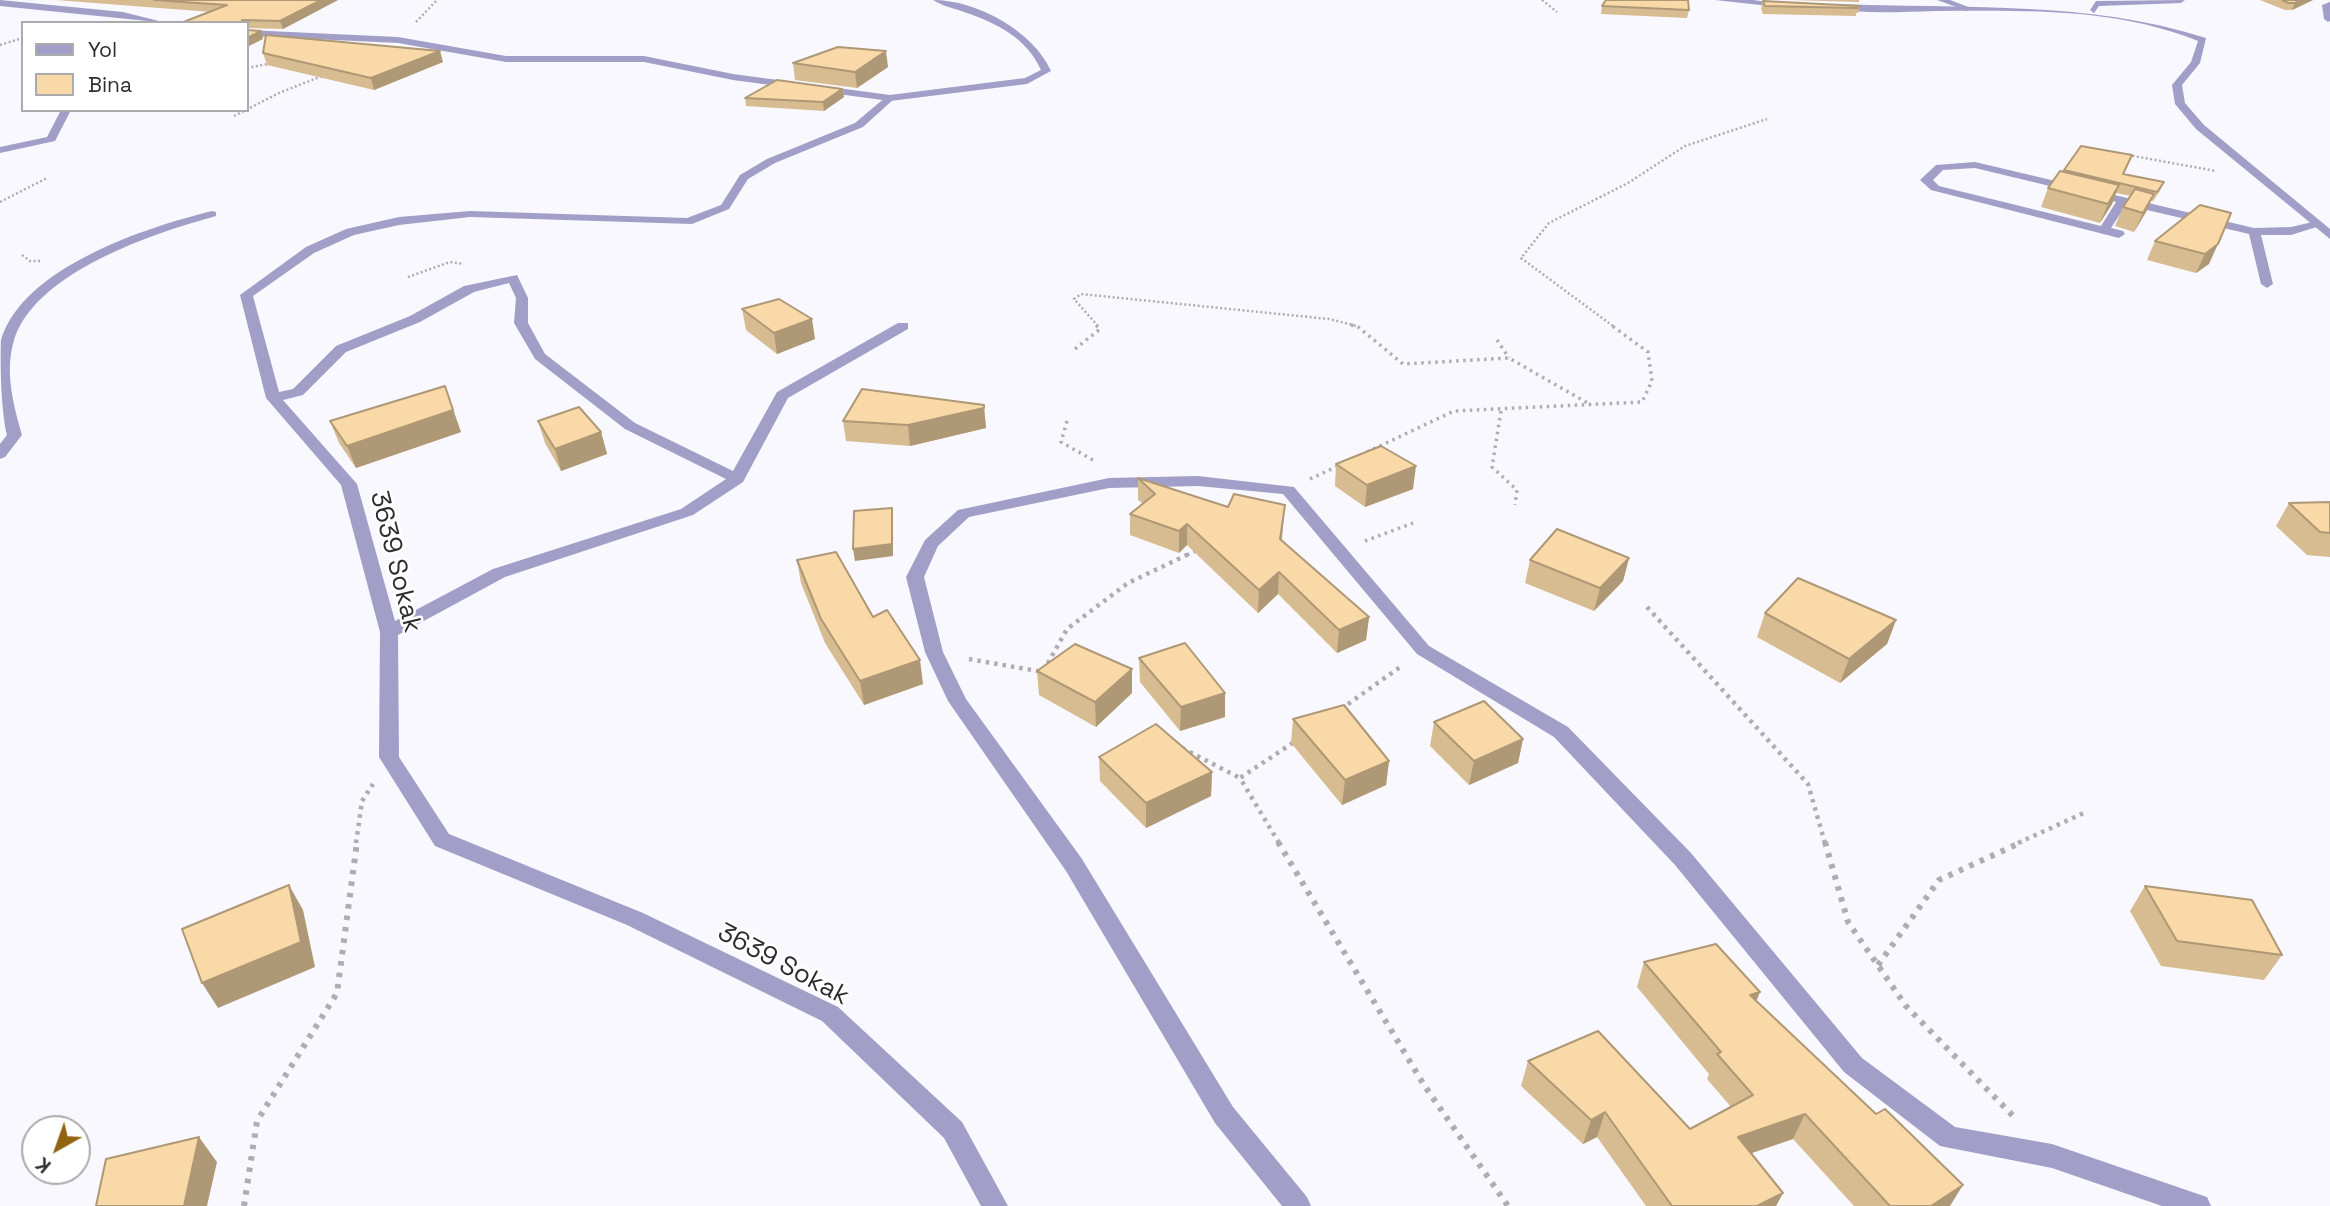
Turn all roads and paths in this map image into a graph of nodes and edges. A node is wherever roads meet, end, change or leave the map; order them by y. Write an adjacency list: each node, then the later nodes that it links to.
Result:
1 (937, 0): 20 (street)
2 (1542, 0): 13 (path)
3 (1720, 0): 9 (street)
4 (1941, 0): 11 (street)
5 (2181, 0): 6 (street)
6 (2115, 1): 12 (street)
7 (0, 3): 15 (street)
8 (2330, 5): 14 (street)
9 (1803, 6)
10 (1828, 7): 11 (street)
11 (1967, 8): 12 (street)
12 (2094, 9): 29 (street)
13 (1557, 12)
14 (2328, 19)
15 (153, 21)
16 (249, 33): 20 (street)
17 (21, 39): 18 (path)
18 (0, 45)
19 (330, 73): 21 (path)
20 (890, 98): 43 (street, 3639 Sokak)
21 (248, 109)
22 (65, 112): 26 (street)
23 (242, 112): 24 (path)
24 (234, 116)
25 (1767, 119): 44 (path)
26 (0, 150)
27 (2123, 154): 29 (path)
28 (47, 178): 31 (path)
29 (2265, 181): 33 (street)
30 (2122, 201): 34 (street); 34 (street); 35 (street)
31 (0, 202)
32 (212, 214): 47 (street)
33 (2317, 225): 35 (street); 37 (street)
34 (2104, 230): 36 (street)
35 (2254, 232): 38 (street)
36 (2119, 234)
37 (2330, 235)
38 (2267, 284)
39 (903, 326): 50 (street)
40 (1497, 340): 42 (path)
41 (1075, 349): 42 (path)
42 (1510, 358): 44 (path)
43 (273, 398): 50 (street); 58 (street, 3639 Sokak)
44 (1592, 405): 45 (path)
45 (1501, 411): 48 (path); 53 (path)
46 (1067, 421): 51 (path)
47 (0, 454)
48 (1359, 456)
49 (1347, 462): 52 (path)
50 (737, 479): 58 (street)
51 (1109, 483): 52 (street); 60 (street)
52 (1288, 490): 56 (street)
53 (1515, 505)
54 (1413, 523): 56 (path)
55 (1205, 543): 60 (path)
56 (1339, 551): 59 (street)
57 (1647, 607): 67 (path)
58 (389, 632): 64 (street, 3639 Sokak)
59 (1423, 650): 61 (path); 68 (street)
60 (934, 652): 71 (street)
61 (1335, 713)
62 (1302, 736): 65 (path)
63 (1180, 747): 65 (path)
64 (389, 757): 69 (path); 70 (street, 3639 Sokak)
65 (1240, 778): 72 (path)
66 (2086, 812): 67 (path)
67 (1878, 965): 68 (path)
68 (2052, 1156): 73 (street)
69 (244, 1206)
70 (995, 1206)
71 (1298, 1206)
72 (1508, 1206)
73 (2198, 1206)

